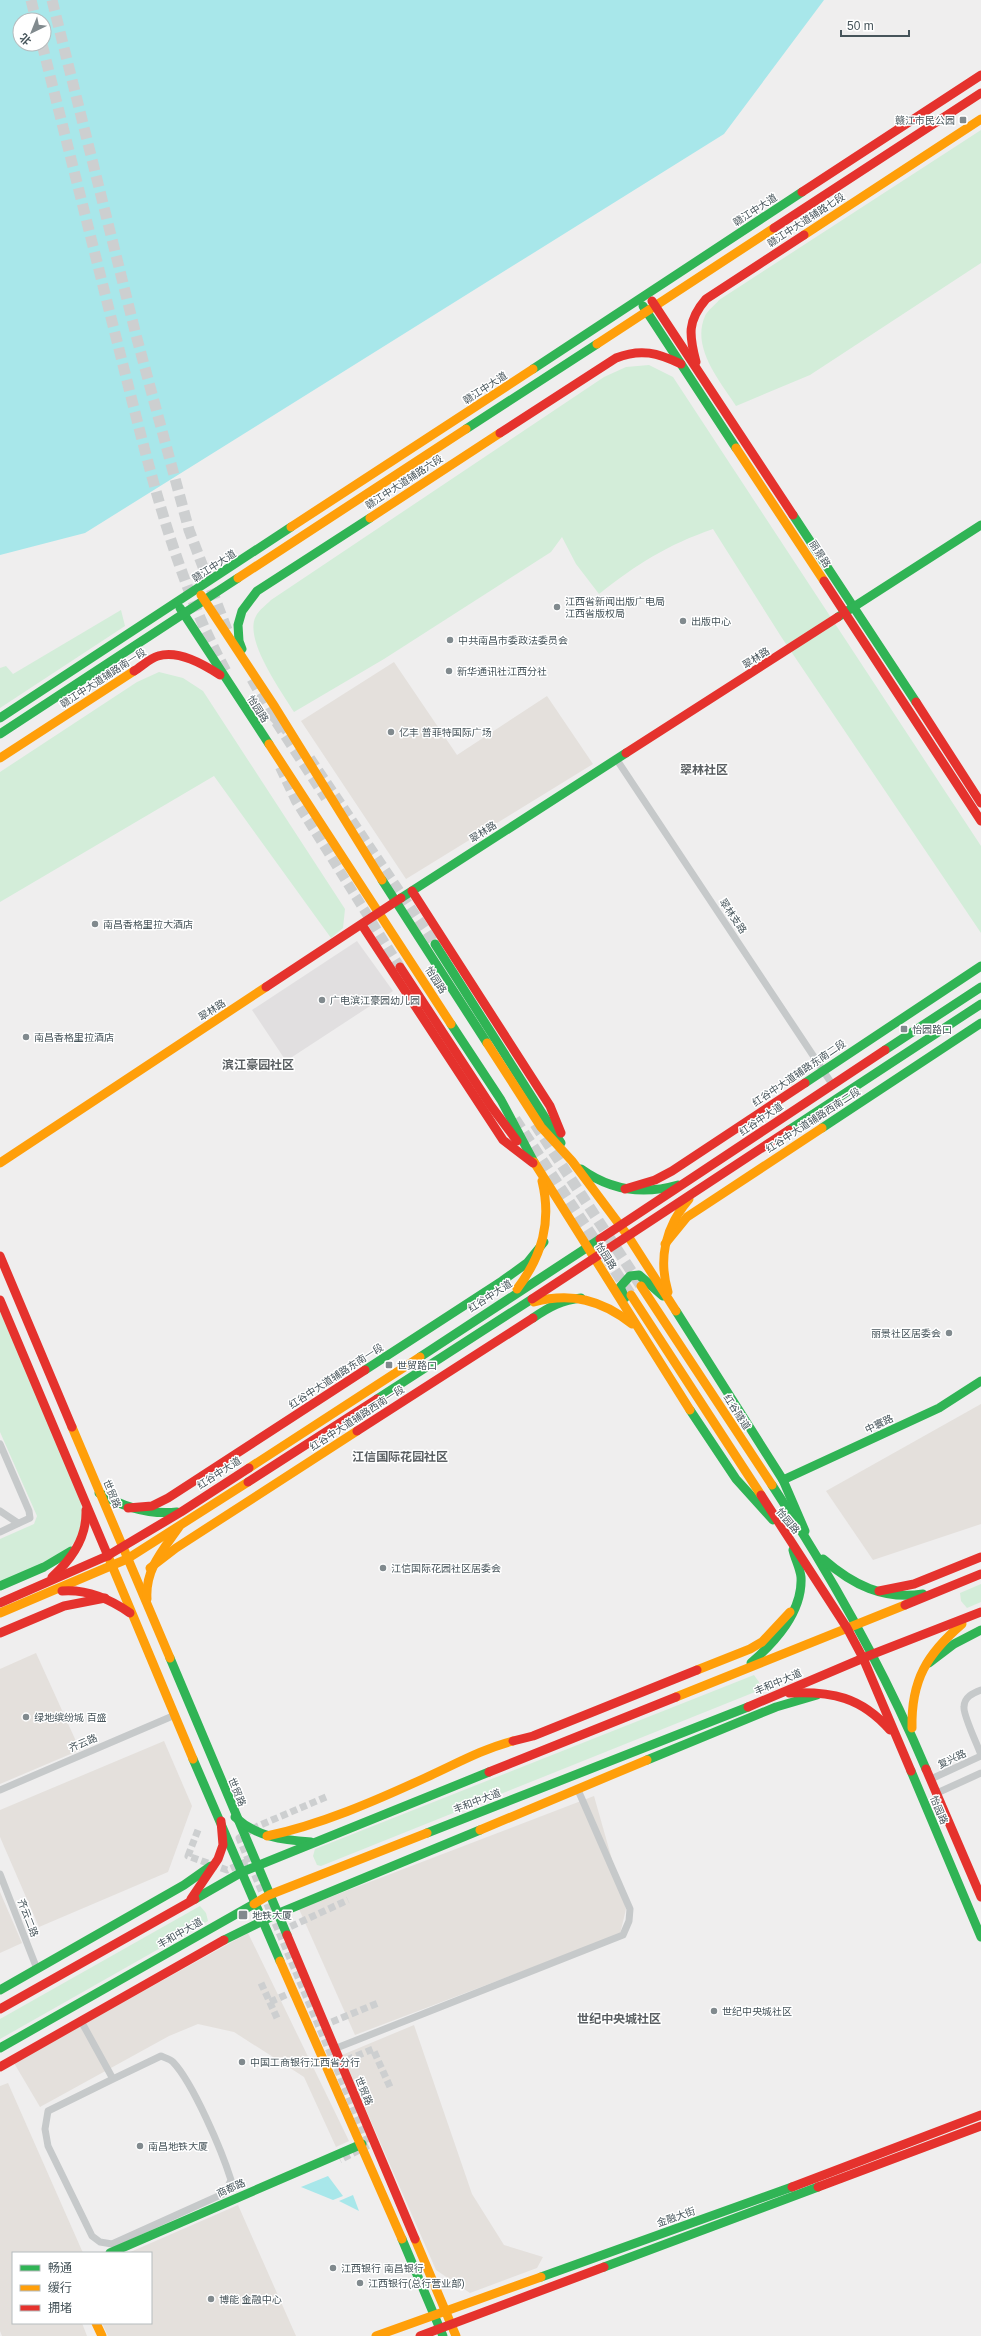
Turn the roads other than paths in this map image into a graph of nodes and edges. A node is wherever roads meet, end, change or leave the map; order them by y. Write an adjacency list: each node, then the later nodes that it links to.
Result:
1 (981, 75): 4 (main road, 赣江中大道)
2 (981, 93): 6 (main road)
3 (981, 119): 9 (main road, 赣江中大道辅路七段)
4 (647, 294): 5 (main road, 赣江中大道); 6 (main road, 丽景路)
5 (639, 300): 7 (main road, 丽景路); 11 (main road, 赣江中大道)
6 (655, 306): 7 (main road); 9 (main road, 丽景路)
7 (646, 311): 8 (main road, 丽景路); 12 (main road)
8 (682, 364): 15 (main road, 丽景路); 18 (main road, 赣江中大道辅路六段)
9 (697, 368): 14 (main road, 丽景路)
10 (981, 525): 14 (main road, 翠林路)
11 (198, 590): 12 (main road, 怡园路); 13 (main road, 赣江中大道)
12 (205, 600): 16 (main road); 18 (main road, 怡园路)
13 (177, 603): 16 (main road, 怡园路); 19 (main road, 赣江中大道)
14 (854, 607): 15 (main road, 翠林路); 23 (main road, 丽景路)
15 (846, 613): 22 (main road, 翠林路); 24 (main road, 丽景路)
16 (184, 614): 17 (main road, 怡园路); 20 (main road)
17 (225, 678): 21 (main road, 赣江中大道辅路南一段); 27 (main road, 怡园路)
18 (275, 707): 26 (main road, 怡园路)
19 (0, 718)
20 (0, 734)
21 (0, 758)
22 (617, 760): 25 (main road, 翠林路); 35 (street, 翠林支路)
23 (981, 803)
24 (981, 821)
25 (412, 891): 26 (main road, 翠林路); 37 (main road)
26 (395, 902): 27 (main road, 翠林路); 37 (main road, 怡园路)
27 (379, 913): 28 (main road, 翠林路); 39 (main road, 怡园路)
28 (362, 925): 38 (main road, 翠林路); 39 (main road)
29 (435, 944): 37 (main road)
30 (981, 966): 35 (main road, 红谷中大道辅路东南二段)
31 (400, 967): 39 (main road)
32 (981, 987): 36 (main road, 红谷中大道)
33 (981, 1004): 42 (main road)
34 (981, 1023): 46 (main road, 红谷中大道辅路西南二段)
35 (822, 1070): 36 (street, 翠林支路); 41 (main road, 红谷中大道辅路东南二段)
36 (832, 1084): 40 (main road, 红谷中大道)
37 (572, 1161): 41 (main road); 43 (main road, 怡园路)
38 (0, 1163)
39 (536, 1165): 45 (main road); 47 (main road, 怡园路)
40 (694, 1178): 41 (main road); 43 (main road, 红谷中大道)
41 (625, 1189)
42 (699, 1189): 44 (main road); 46 (main road)
43 (621, 1224): 44 (main road, 怡园路); 47 (main road, 红谷中大道)
44 (628, 1236): 49 (main road); 55 (main road, 怡园路)
45 (544, 1242): 52 (main road); 63 (main road, 红谷中大道辅路东南一段)
46 (665, 1244): 55 (main road)
47 (587, 1246): 49 (main road, 怡园路); 52 (main road, 红谷中大道)
48 (0, 1256): 61 (main road, 世贸路)
49 (595, 1258): 56 (main road); 57 (main road, 怡园路)
50 (641, 1286): 72 (main road, 红谷隧道)
51 (631, 1295): 69 (main road)
52 (510, 1296): 65 (main road, 红谷中大道)
53 (581, 1298): 56 (main road); 57 (main road); 77 (main road, 红谷中大道辅路西南一段)
54 (0, 1300): 62 (main road)
55 (673, 1305): 57 (main road); 60 (main road, 怡园路)
56 (511, 1313): 67 (main road)
57 (646, 1342): 69 (main road, 怡园路)
58 (981, 1381): 60 (main road, 中寰路)
59 (0, 1444): 66 (street)
60 (783, 1480): 72 (main road, 怡园路)
61 (99, 1492): 63 (main road); 71 (main road, 世贸路)
62 (84, 1501): 70 (main road); 73 (main road)
63 (128, 1508): 65 (main road)
64 (0, 1511): 66 (street)
65 (181, 1512): 71 (main road, 红谷中大道)
66 (18, 1523): 68 (street)
67 (181, 1524): 75 (main road); 77 (main road)
68 (0, 1532)
69 (788, 1536): 86 (main road); 93 (main road, 怡园路)
70 (81, 1541): 79 (main road); 80 (main road)
71 (122, 1547): 73 (main road, 红谷中大道); 75 (main road, 世贸路)
72 (814, 1550): 82 (main road); 92 (main road, 怡园路)
73 (107, 1556): 76 (main road); 79 (main road, 红谷中大道)
74 (981, 1557): 82 (main road)
75 (127, 1558): 76 (main road); 87 (main road, 世贸路)
76 (112, 1567): 83 (main road); 90 (main road)
77 (150, 1568): 87 (main road)
78 (981, 1574): 81 (main road)
79 (46, 1583): 85 (main road, 红谷中大道)
80 (0, 1586)
81 (947, 1588): 82 (main road); 92 (main road)
82 (871, 1591)
83 (46, 1594): 84 (main road); 89 (main road)
84 (105, 1598): 90 (main road); 95 (main road)
85 (0, 1603)
86 (794, 1607): 98 (main road); 114 (main road)
87 (149, 1611): 112 (main road, 世贸路)
88 (981, 1612): 91 (main road, 丰和中大道)
89 (0, 1613)
90 (131, 1614): 103 (main road)
91 (972, 1616): 96 (main road, 丰和中大道); 99 (main road)
92 (857, 1623): 93 (main road); 96 (main road, 怡园路)
93 (847, 1628): 97 (main road, 怡园路); 98 (main road)
94 (981, 1630): 99 (main road)
95 (0, 1633)
96 (873, 1654): 97 (main road, 丰和中大道); 104 (main road, 怡园路)
97 (863, 1658): 102 (main road, 丰和中大道); 105 (main road, 怡园路)
98 (743, 1670): 115 (main road)
99 (920, 1671): 104 (main road)
100 (981, 1690): 106 (street, 复兴路)
101 (840, 1695): 102 (main road); 105 (main road); 110 (main road)
102 (766, 1700): 120 (main road, 丰和中大道)
103 (175, 1715): 109 (street, 齐云路); 113 (main road)
104 (912, 1735): 108 (main road, 怡园路)
105 (897, 1740): 126 (main road, 怡园路)
106 (981, 1756): 108 (street, 复兴路)
107 (981, 1773): 111 (street)
108 (931, 1779): 111 (main road, 怡园路)
109 (0, 1790)
110 (578, 1790): 124 (main road); 132 (street)
111 (937, 1793): 121 (main road, 怡园路)
112 (235, 1817): 114 (main road); 117 (main road, 世贸路)
113 (221, 1821): 116 (main road); 118 (main road)
114 (267, 1836): 115 (main road)
115 (316, 1842): 117 (main road)
116 (218, 1860): 122 (main road); 127 (main road)
117 (256, 1866): 118 (main road); 120 (main road, 世贸路)
118 (242, 1872): 122 (main road); 123 (main road)
119 (0, 1874): 127 (street, 齐云二路)
120 (268, 1895): 123 (main road, 丰和中大道); 124 (main road, 世贸路)
121 (981, 1897)
122 (188, 1903): 129 (main road)
123 (254, 1904): 125 (main road); 131 (main road, 丰和中大道)
124 (276, 1914): 125 (main road); 132 (main road, 世贸路)
125 (262, 1922): 130 (main road); 137 (main road)
126 (981, 1937)
127 (37, 1969): 128 (main road)
128 (0, 1990)
129 (0, 2009)
130 (81, 2021): 133 (main road); 134 (street)
131 (0, 2048)
132 (334, 2049): 139 (main road, 世贸路)
133 (0, 2067)
134 (113, 2080): 134 (street)
135 (981, 2115): 139 (main road, 金融大街)
136 (981, 2126): 142 (main road)
137 (362, 2144): 138 (main road, 商都路); 140 (main road)
138 (112, 2252)
139 (445, 2310): 140 (main road, 金融大街); 142 (main road, 世贸路)
140 (434, 2315): 143 (main road); 145 (main road, 金融大街)
141 (96, 2324): 144 (main road)
142 (451, 2325): 143 (main road); 147 (main road, 世贸路)
143 (441, 2332): 146 (main road)
144 (102, 2336)
145 (376, 2336)
146 (420, 2336)
147 (456, 2336)

